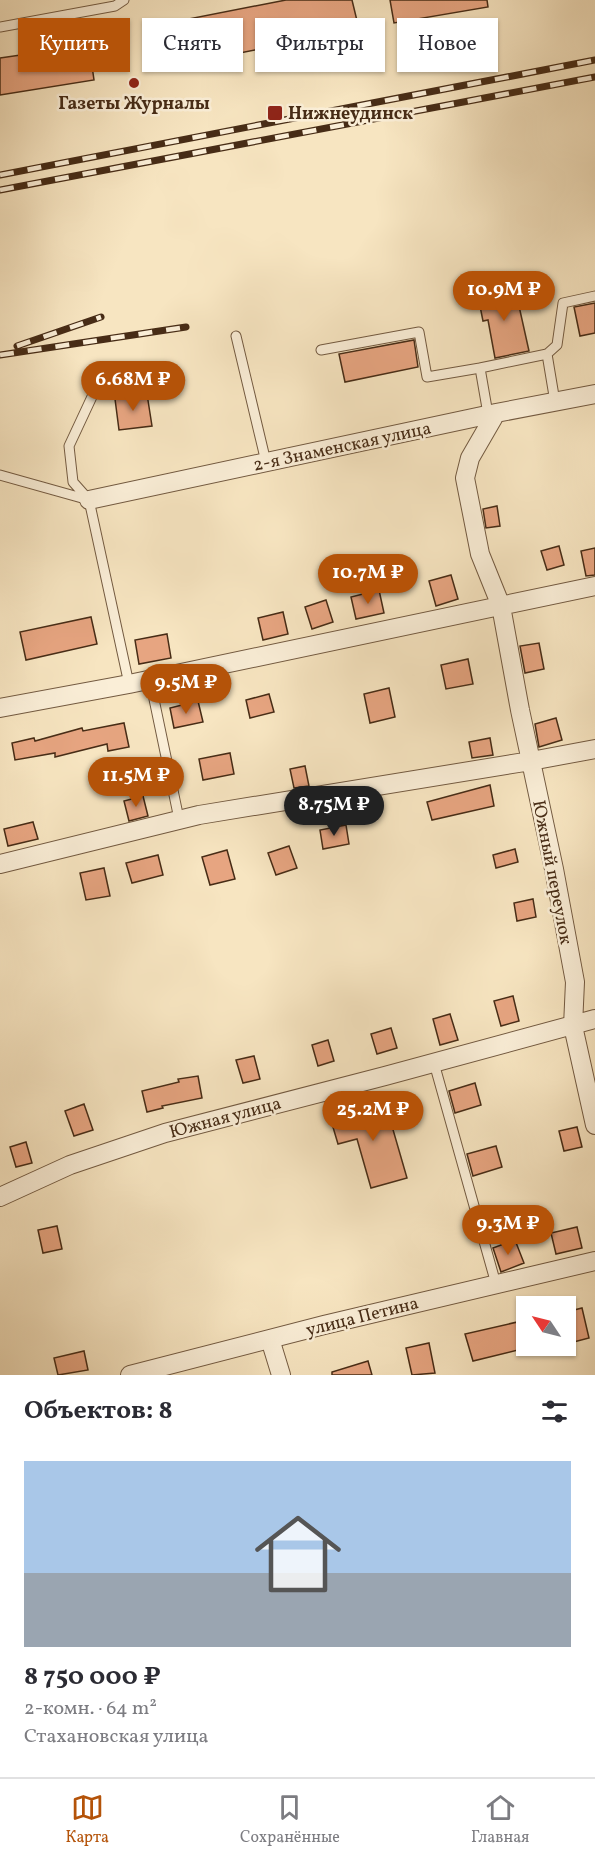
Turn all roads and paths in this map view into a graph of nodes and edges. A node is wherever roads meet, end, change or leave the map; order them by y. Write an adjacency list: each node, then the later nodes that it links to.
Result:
1 (124, 0): 2 (lane)
2 (0, 27)
3 (595, 296): 6 (lane)
4 (237, 336): 12 (lane)
5 (321, 350): 7 (lane)
6 (547, 354): 7 (lane); 10 (lane)
7 (480, 368): 11 (lane)
8 (104, 371): 14 (lane)
9 (595, 394): 10 (street, 2-я Знаменская улица)
10 (555, 402): 11 (street, 2-я Знаменская улица)
11 (492, 413): 12 (street, 2-я Знаменская улица); 16 (street, Южный переулок)
12 (267, 462): 14 (street, 2-я Знаменская улица)
13 (0, 475): 14 (lane)
14 (89, 500): 18 (lane)
15 (595, 586): 16 (street)
16 (501, 606): 17 (street); 21 (street, Южный переулок)
17 (150, 680): 18 (street); 22 (lane)
18 (129, 684): 19 (street)
19 (0, 708)
20 (595, 749): 21 (street)
21 (531, 761): 22 (street); 25 (street, Южный переулок)
22 (179, 819): 23 (street)
23 (0, 864)
24 (595, 1019): 25 (street, Южная улица)
25 (573, 1026): 26 (street, Южная улица); 27 (street, Южный переулок)
26 (434, 1063): 28 (street, Южная улица); 30 (lane)
27 (595, 1125)
28 (0, 1197)
29 (595, 1261): 30 (street, улица Петина)
30 (496, 1284): 31 (street, улица Петина)
31 (270, 1339): 32 (street, улица Петина); 33 (street)
32 (130, 1375)
33 (281, 1375)

